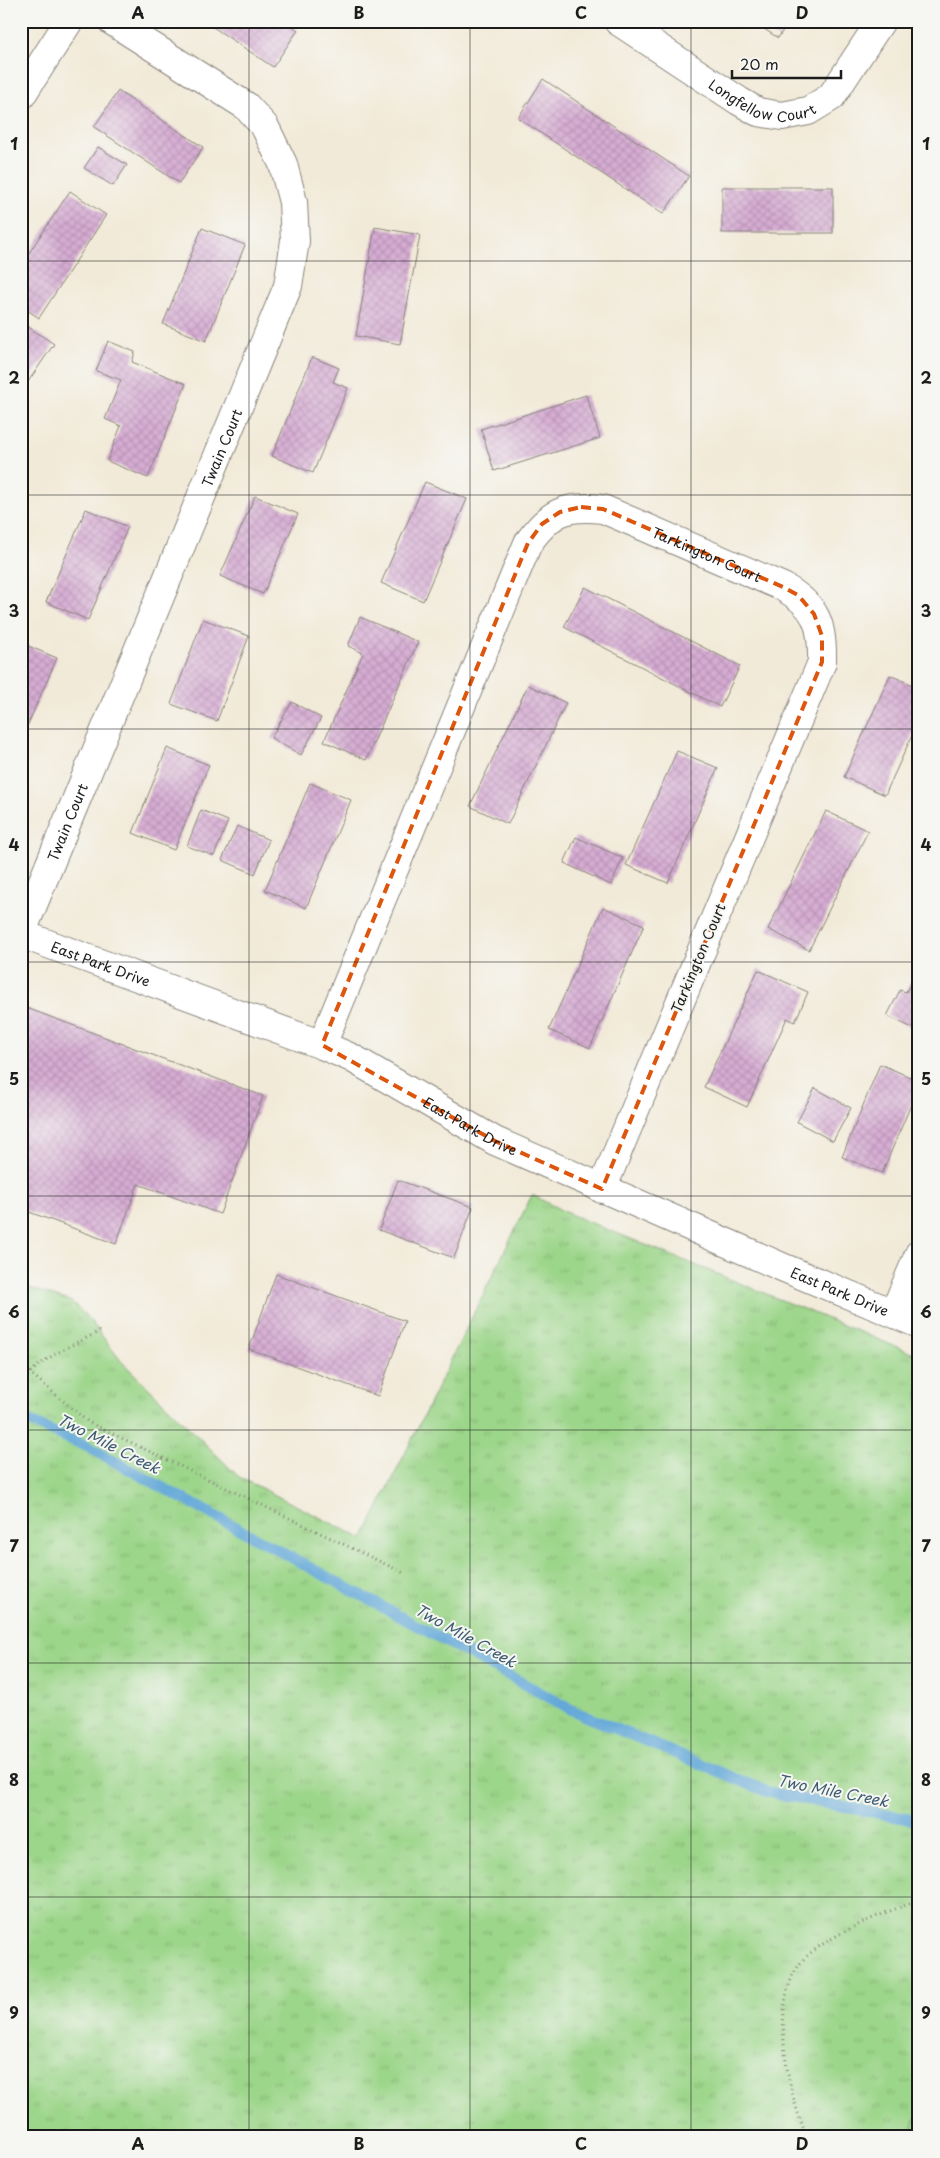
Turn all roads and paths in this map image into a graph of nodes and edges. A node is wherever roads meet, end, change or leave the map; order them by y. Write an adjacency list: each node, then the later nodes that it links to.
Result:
1 (69, 21): 5 (street)
2 (112, 21): 7 (street, Twain Court)
3 (618, 21): 4 (street, Longfellow Court)
4 (881, 21)
5 (29, 67): 6 (street)
6 (21, 96)
7 (21, 934): 8 (street, East Park Drive)
8 (322, 1045): 9 (street, East Park Drive); 9 (street, Tarkington Court)
9 (602, 1189): 11 (street, East Park Drive)
10 (919, 1254): 11 (street)
11 (894, 1313): 12 (street, East Park Drive)
12 (919, 1324)
13 (100, 1331): 14 (path)
14 (29, 1372): 15 (path); 16 (path)
15 (21, 1384)
16 (404, 1573)
17 (919, 1902): 18 (path)
18 (808, 2137)

